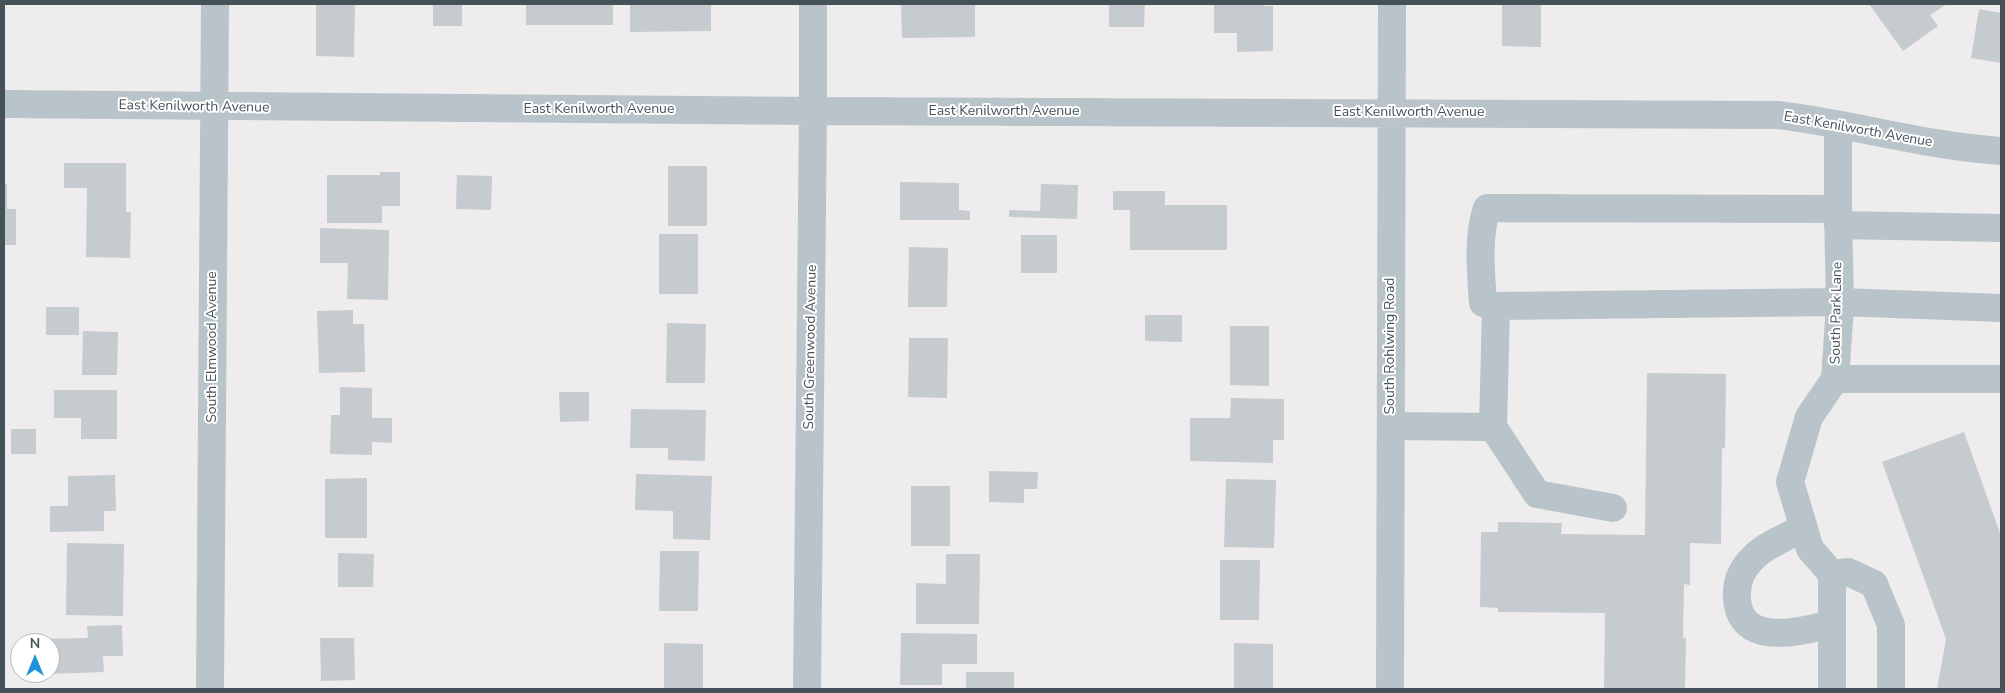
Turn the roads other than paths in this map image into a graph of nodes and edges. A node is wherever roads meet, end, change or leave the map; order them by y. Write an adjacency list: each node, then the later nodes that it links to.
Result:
1 (216, 4): 5 (street, South Elmwood Avenue)
2 (813, 4): 6 (street, South Greenwood Avenue)
3 (1392, 4): 7 (street, South Rohlwing Road)
4 (4, 104): 5 (street, East Kenilworth Avenue)
5 (215, 107): 6 (street, East Kenilworth Avenue); 23 (street, South Elmwood Avenue)
6 (813, 111): 7 (street, East Kenilworth Avenue); 24 (street, South Greenwood Avenue)
7 (1392, 113): 8 (street, East Kenilworth Avenue); 17 (street, South Rohlwing Road)
8 (1838, 125): 9 (street, East Kenilworth Avenue); 10 (street, South Park Lane)
9 (2001, 151)
10 (1838, 217): 11 (street); 12 (street, South Park Lane); 13 (street)
11 (2001, 228)
12 (1840, 302): 13 (street); 14 (street); 15 (street, South Park Lane)
13 (1496, 306): 18 (street)
14 (2001, 308)
15 (1835, 379): 16 (street); 20 (street, South Park Lane)
16 (2001, 379)
17 (1391, 426): 18 (street); 25 (street, South Rohlwing Road)
18 (1493, 427): 19 (street)
19 (1613, 508)
20 (1804, 528): 21 (street, South Park Lane); 22 (street)
21 (1832, 574): 22 (street); 27 (street)
22 (1832, 624): 26 (street)
23 (210, 689)
24 (807, 689)
25 (1390, 689)
26 (1832, 689)
27 (1891, 689)

